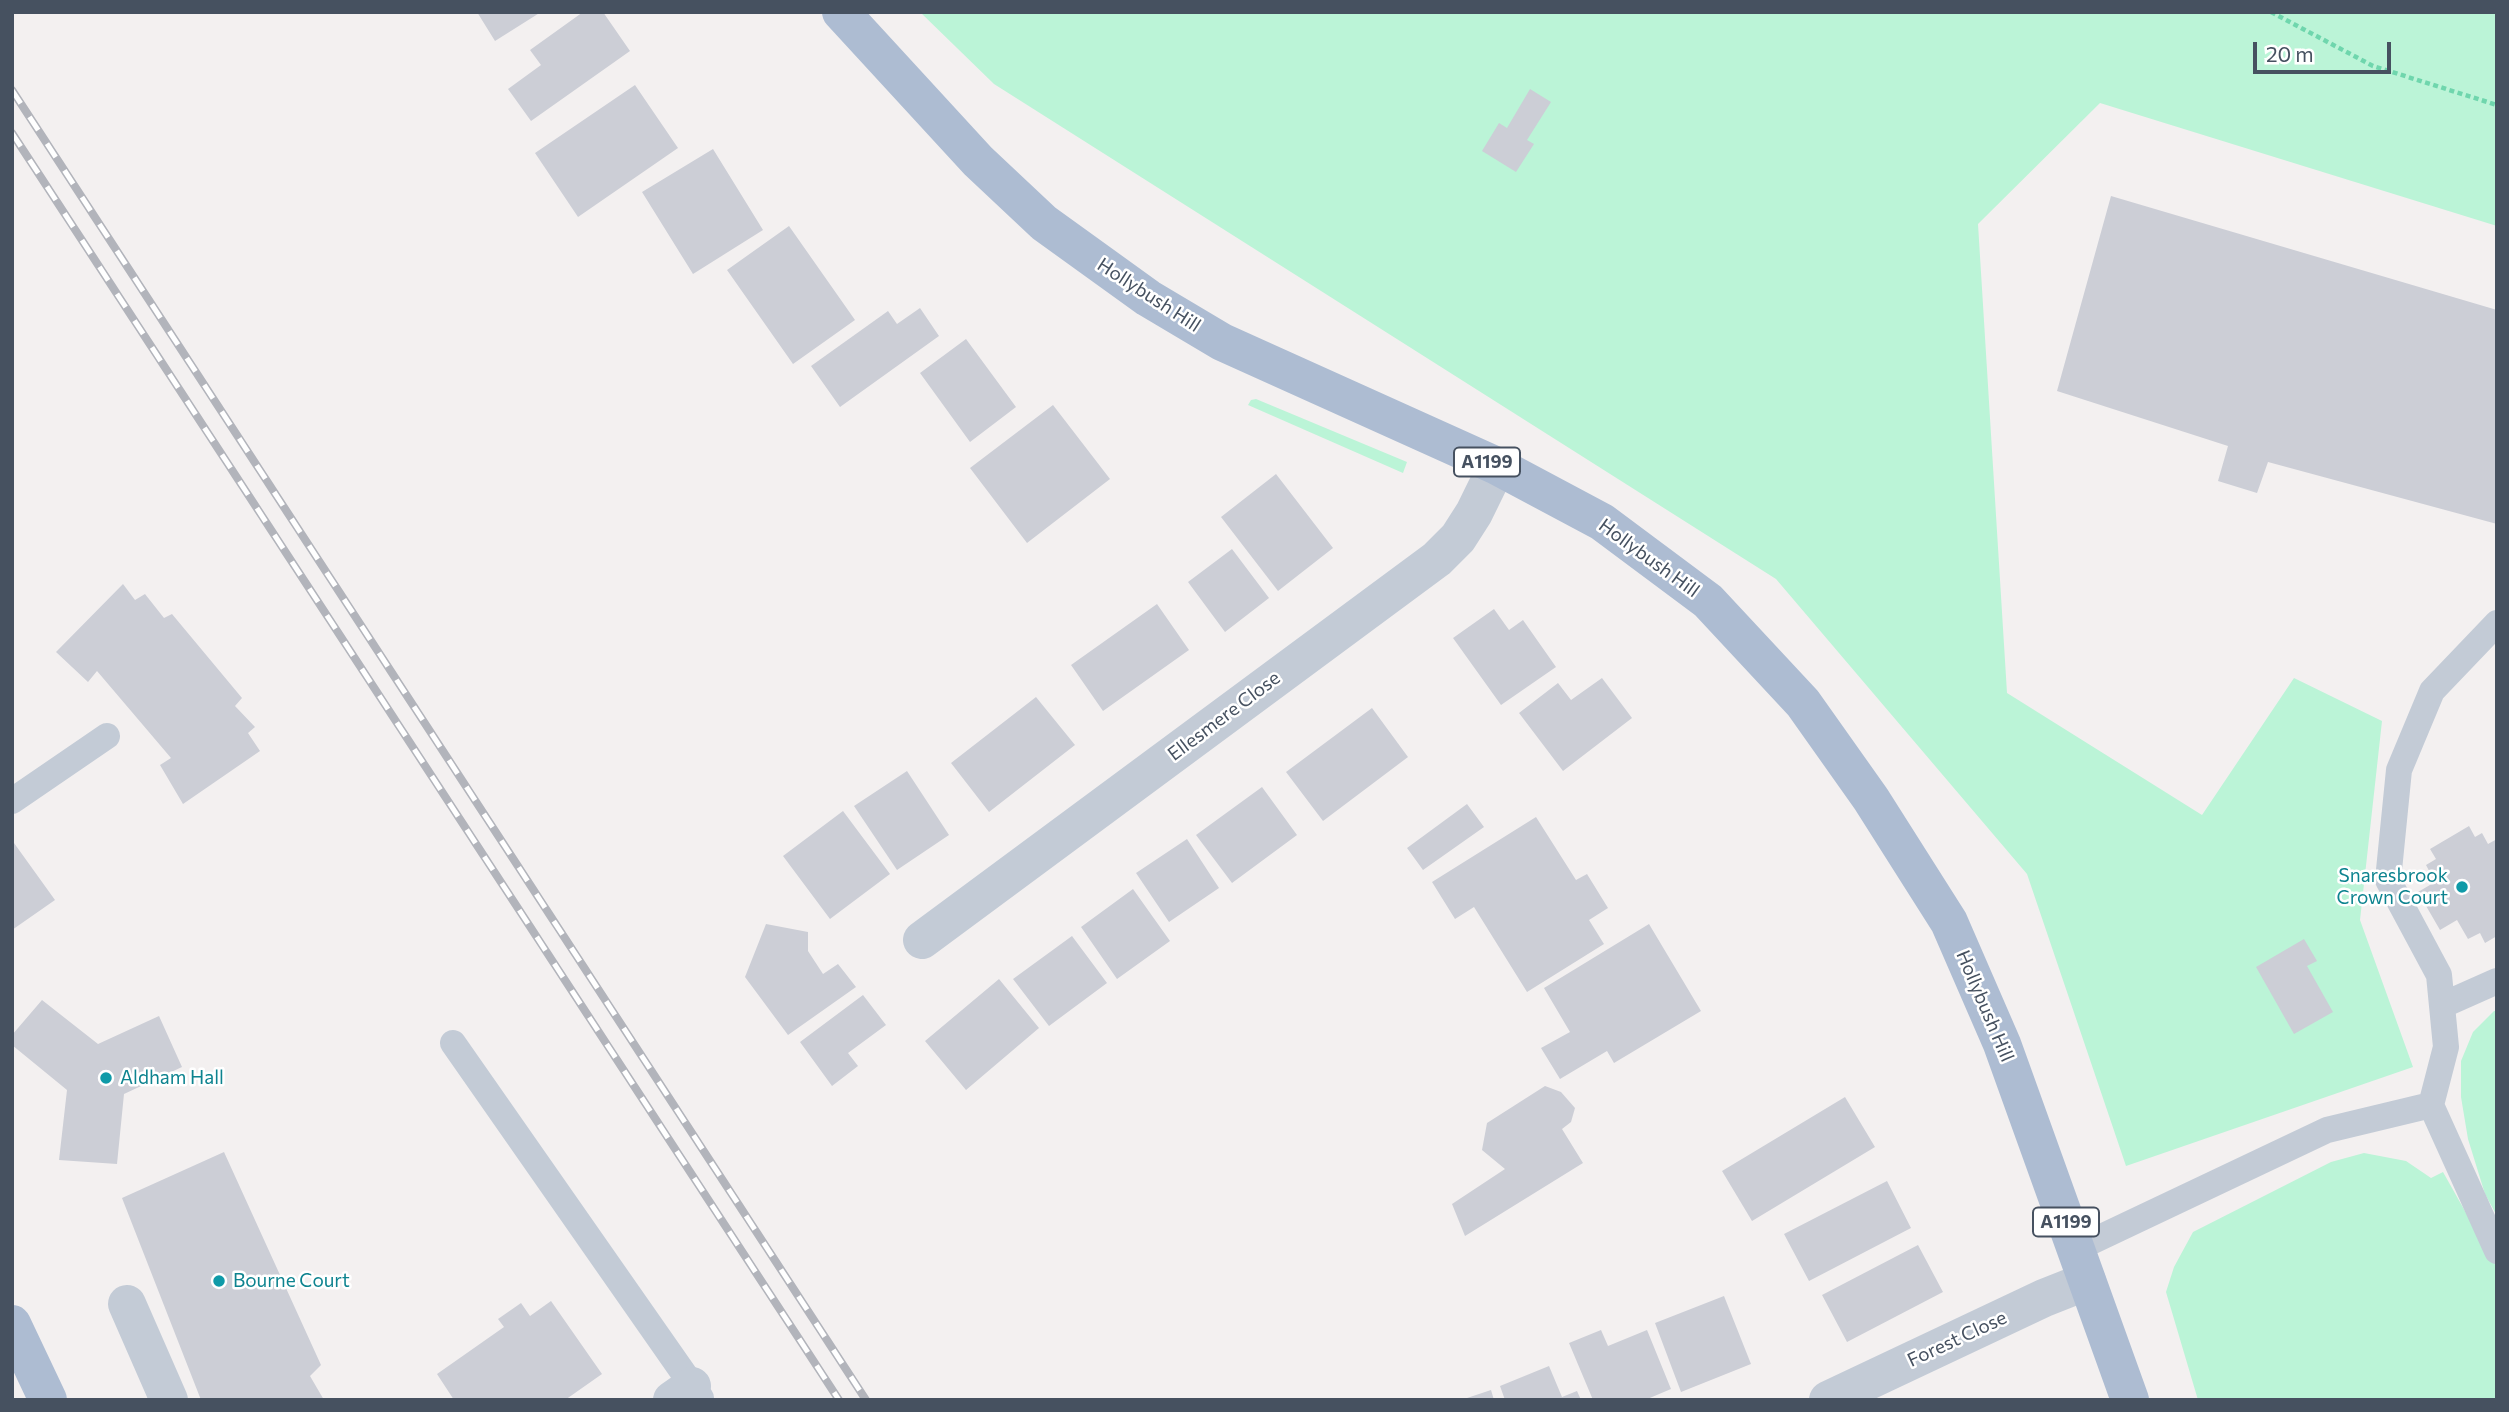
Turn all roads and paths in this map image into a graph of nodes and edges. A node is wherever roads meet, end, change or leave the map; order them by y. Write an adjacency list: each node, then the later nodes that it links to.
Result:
1 (841, 12): 4 (main road, Hollybush Hill / A1199)
2 (2272, 12): 3 (path)
3 (2497, 105)
4 (1497, 466): 8 (street, Ellesmere Close); 14 (main road, Hollybush Hill / A1199)
5 (2497, 623): 10 (lane)
6 (107, 736): 7 (lane)
7 (12, 801)
8 (922, 940)
9 (2497, 981): 10 (lane)
10 (2443, 1005): 12 (lane)
11 (453, 1043): 17 (lane)
12 (2431, 1105): 13 (lane); 14 (lane)
13 (2497, 1251)
14 (2082, 1265): 20 (street, Forest Close); 21 (main road, Hollybush Hill / A1199)
15 (127, 1304): 19 (street)
16 (12, 1324): 18 (main road)
17 (689, 1395)
18 (48, 1400)
19 (169, 1400)
20 (1828, 1400)
21 (2130, 1400)

